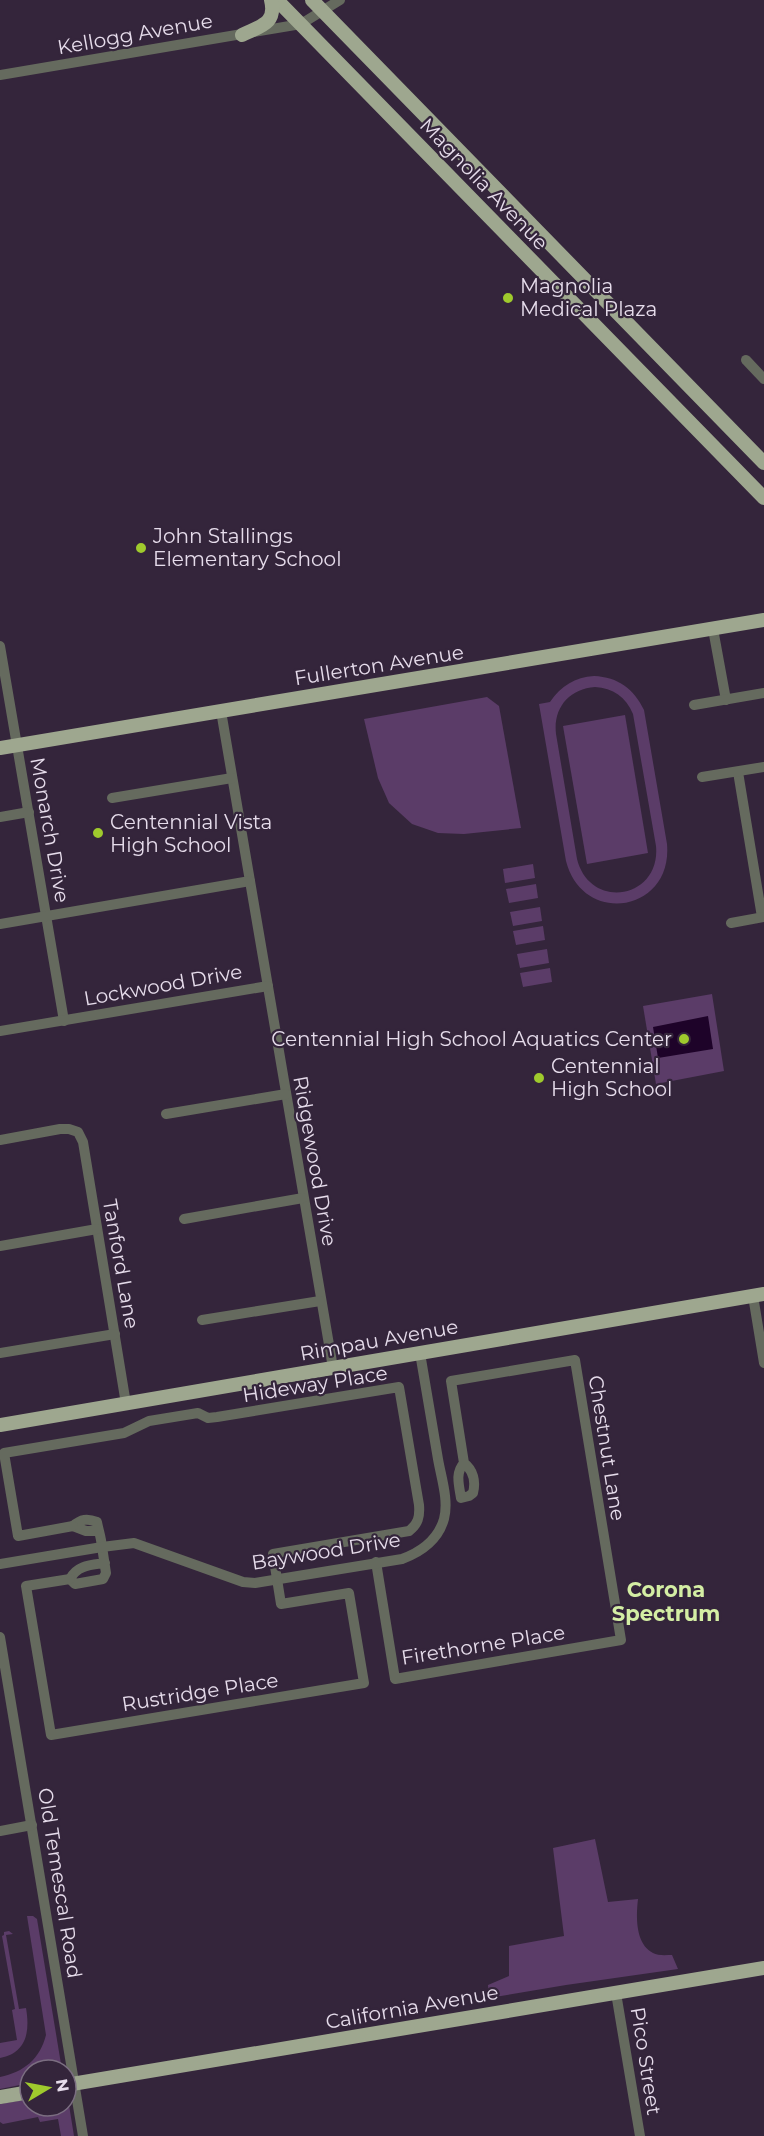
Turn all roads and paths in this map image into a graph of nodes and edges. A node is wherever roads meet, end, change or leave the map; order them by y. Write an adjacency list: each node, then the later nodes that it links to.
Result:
1 (271, 0): 7 (main road)
2 (277, 0): 6 (main road, Magnolia Avenue)
3 (312, 0): 5 (main road, Magnolia Avenue)
4 (340, 0): 5 (street, Kellogg Avenue)
5 (324, 12): 6 (street, Kellogg Avenue); 9 (main road, Magnolia Avenue)
6 (301, 24): 7 (street, Kellogg Avenue); 10 (main road, Magnolia Avenue)
7 (242, 34): 8 (street, Kellogg Avenue)
8 (0, 75)
9 (529, 223): 10 (main road); 13 (main road, Magnolia Avenue)
10 (512, 240): 14 (main road, Magnolia Avenue)
11 (746, 360): 12 (street)
12 (764, 379)
13 (763, 463): 14 (main road)
14 (744, 478): 15 (main road, Magnolia Avenue)
15 (764, 498)
16 (764, 620): 17 (main road, Fullerton Avenue)
17 (713, 629): 20 (street); 22 (main road, Fullerton Avenue)
18 (0, 646): 23 (street, Monarch Drive)
19 (764, 693): 20 (street)
20 (726, 700): 21 (street)
21 (694, 705)
22 (221, 711): 23 (main road, Fullerton Avenue); 28 (street, Ridgewood Drive)
23 (17, 745): 24 (main road, Fullerton Avenue); 30 (street, Monarch Drive)
24 (0, 748)
25 (764, 767): 26 (street)
26 (738, 772): 27 (street); 34 (street)
27 (702, 777)
28 (232, 778): 29 (street); 32 (street, Ridgewood Drive)
29 (112, 798)
30 (29, 812): 31 (street); 33 (street, Monarch Drive)
31 (0, 817)
32 (250, 881): 33 (street); 37 (street, Ridgewood Drive)
33 (46, 916): 36 (street); 38 (street, Monarch Drive)
34 (763, 917): 35 (street)
35 (731, 922)
36 (0, 924)
37 (267, 986): 38 (street, Lockwood Drive); 40 (street, Ridgewood Drive)
38 (64, 1020): 39 (street, Lockwood Drive)
39 (0, 1031)
40 (286, 1094): 41 (street); 43 (street, Ridgewood Drive)
41 (166, 1114)
42 (0, 1140): 45 (street, Tanford Lane)
43 (303, 1198): 44 (street); 48 (street, Ridgewood Drive)
44 (184, 1219)
45 (97, 1229): 46 (street); 50 (street, Tanford Lane)
46 (0, 1246)
47 (758, 1295): 52 (main road, Rimpau Avenue); 53 (street)
48 (320, 1301): 49 (street); 54 (street, Ridgewood Drive)
49 (202, 1320)
50 (115, 1334): 51 (street); 55 (street, Tanford Lane)
51 (0, 1353)
52 (420, 1353): 54 (main road, Rimpau Avenue); 59 (street, Baywood Drive)
53 (764, 1363)
54 (333, 1368): 55 (main road, Rimpau Avenue)
55 (126, 1404): 56 (main road, Rimpau Avenue)
56 (0, 1425)
57 (4, 1453): 61 (street, Rustridge Place); 64 (street, Hideway Place)
58 (464, 1463): 60 (street, Chestnut Lane); 60 (street, Chestnut Lane); 66 (street, Chestnut Lane)
59 (445, 1498): 60 (street); 62 (street, Baywood Drive)
60 (461, 1498)
61 (102, 1547): 63 (street, Baywood Drive); 64 (street, Baywood Drive); 64 (street, Rustridge Place)
62 (376, 1562): 64 (street, Baywood Drive); 66 (street, Firethorne Place)
63 (0, 1564)
64 (277, 1580)
65 (0, 1636): 67 (street, Old Temescal Road)
66 (621, 1640)
67 (5, 1703): 68 (street, Old Temescal Road)
68 (32, 1825): 69 (street); 72 (street, Old Temescal Road)
69 (0, 1831)
70 (764, 1968): 71 (main road, California Avenue)
71 (616, 1993): 73 (main road, California Avenue); 78 (street, Pico Street)
72 (66, 2058)
73 (78, 2084)
74 (18, 2094): 75 (main road)
75 (0, 2097)
76 (78, 2116): 77 (street, Old Temescal Road)
77 (83, 2136)
78 (640, 2136)

